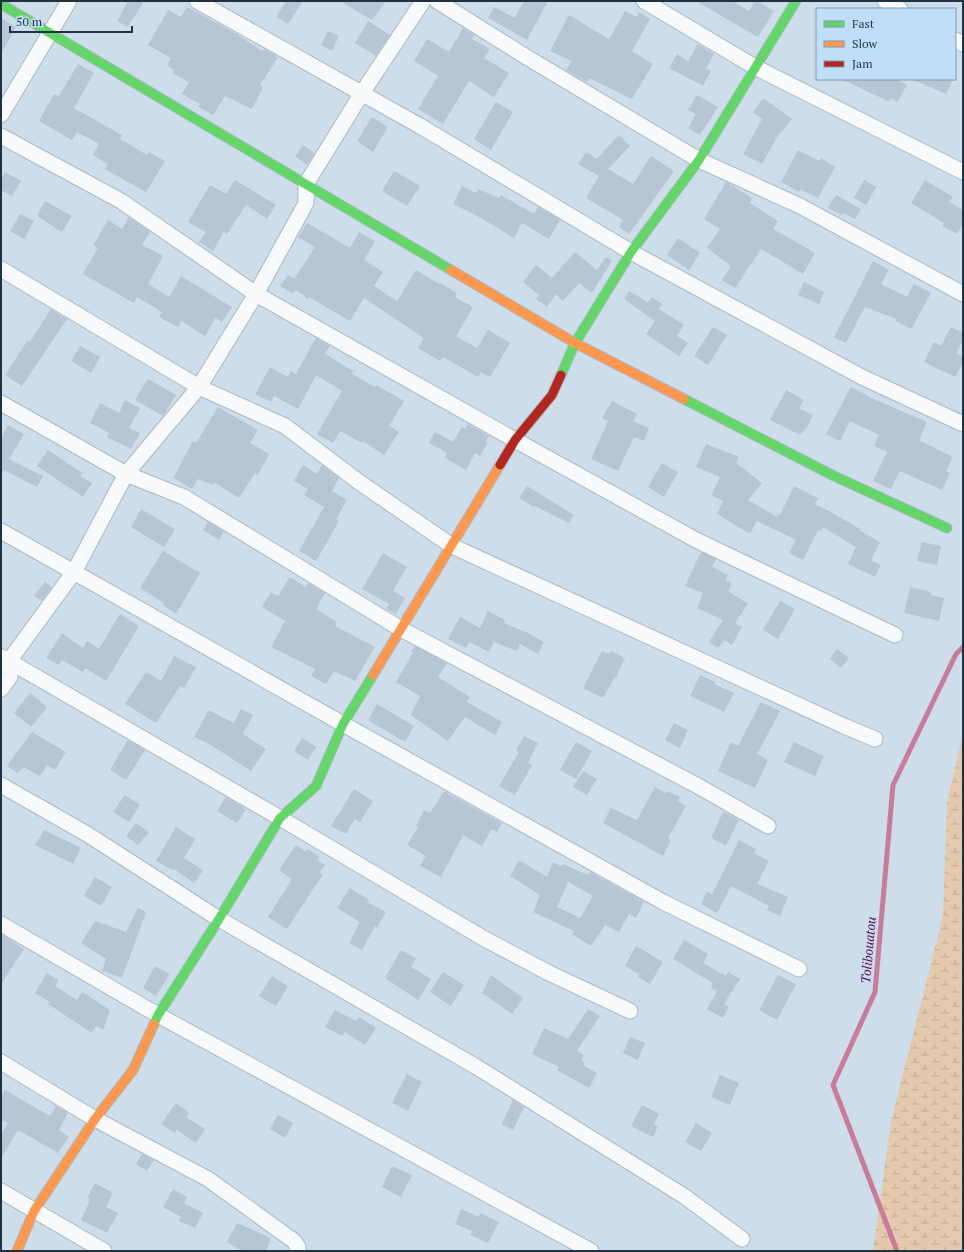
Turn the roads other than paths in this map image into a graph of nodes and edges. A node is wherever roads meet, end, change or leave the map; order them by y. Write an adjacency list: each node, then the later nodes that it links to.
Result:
1 (69, 1): 10 (street)
2 (197, 1): 12 (street)
3 (423, 1): 12 (street)
4 (436, 1): 15 (street)
5 (644, 1): 11 (street)
6 (796, 1): 11 (street)
7 (885, 1): 9 (street)
8 (1, 4): 10 (street)
9 (898, 8)
10 (50, 33): 13 (street); 17 (street)
11 (755, 67): 15 (street); 16 (street)
12 (362, 93): 17 (street); 18 (street)
13 (1, 115)
14 (1, 136): 20 (street)
15 (699, 160): 18 (street); 21 (street)
16 (963, 172)
17 (306, 184): 20 (street); 22 (street)
18 (631, 252): 22 (street); 25 (street)
19 (1, 269): 23 (street)
20 (256, 294): 23 (street); 26 (street)
21 (963, 294)
22 (575, 343): 26 (street); 28 (street)
23 (200, 387): 27 (street); 30 (street)
24 (1, 403): 27 (street)
25 (963, 424)
26 (515, 440): 30 (street); 33 (street)
27 (126, 474): 31 (street); 32 (street)
28 (946, 528)
29 (1, 531): 31 (street)
30 (452, 546): 32 (street); 37 (street)
31 (74, 572): 34 (street); 36 (street)
32 (401, 629): 36 (street); 40 (street)
33 (895, 635)
34 (5, 659): 35 (street); 39 (street)
35 (1, 689)
36 (343, 724): 39 (street); 43 (street)
37 (876, 739)
38 (1, 785): 41 (street)
39 (280, 818): 41 (street); 44 (street)
40 (768, 826)
41 (219, 919): 45 (street); 50 (street)
42 (1, 924): 45 (street)
43 (799, 969)
44 (630, 1011)
45 (158, 1015): 47 (street); 54 (street)
46 (1, 1062): 47 (street)
47 (95, 1119): 49 (street); 53 (street)
48 (1, 1192): 49 (street)
49 (34, 1211): 51 (street); 52 (street)
50 (742, 1239)
51 (17, 1251)
52 (104, 1251)
53 (298, 1251)
54 (591, 1251)

